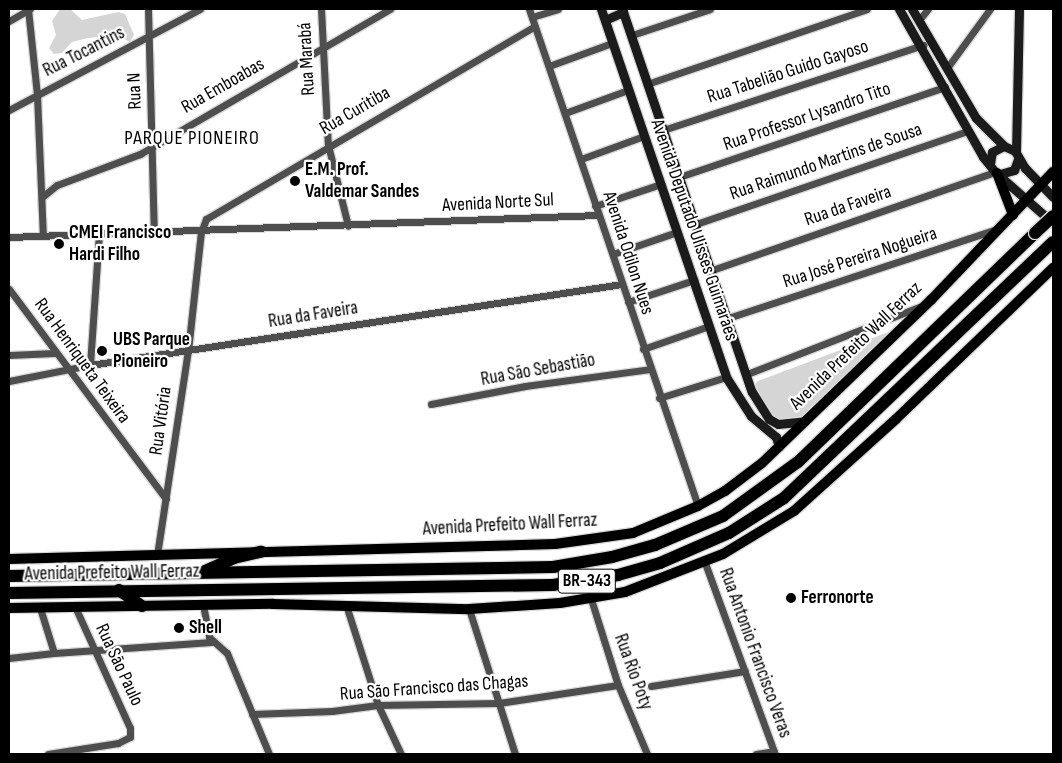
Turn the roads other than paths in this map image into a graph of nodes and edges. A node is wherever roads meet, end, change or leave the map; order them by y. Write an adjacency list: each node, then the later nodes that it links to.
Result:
1 (29, 9): 20 (street); 32 (street)
2 (148, 9): 23 (street, Rua N)
3 (200, 9): 23 (street, Rua Tocantins)
4 (320, 9): 26 (street, Rua Marabá)
5 (390, 9): 26 (street, Rua Emboabas)
6 (529, 9): 17 (street, Avenida Odilon Nues)
7 (558, 9): 17 (street)
8 (601, 9): 18 (street, Avenida Deputado Ulisses Guimarães)
9 (710, 9): 22 (street)
10 (868, 9): 29 (street)
11 (899, 9): 25 (street)
12 (912, 9): 19 (street)
13 (928, 9): 19 (street)
14 (990, 9): 28 (street)
15 (1019, 9): 41 (street)
16 (623, 10): 18 (street); 22 (street, Avenida Deputado Ulisses Guimarães)
17 (532, 17): 21 (street, Avenida Odilon Nues)
18 (605, 20): 24 (street, Avenida Deputado Ulisses Guimarães)
19 (919, 20): 28 (street)
20 (9, 21)
21 (535, 26): 27 (street, Avenida Odilon Nues); 39 (street, Rua Curitiba)
22 (632, 35): 29 (street, Avenida Deputado Ulisses Guimarães)
23 (150, 36): 32 (street, Rua Tocantins); 38 (street, Rua N)
24 (612, 42): 27 (street); 31 (street, Avenida Deputado Ulisses Guimarães)
25 (923, 45): 30 (street); 35 (street, Rua Tabelião Guido Gayoso)
26 (323, 47): 38 (street, Rua Emboabas); 39 (street, Rua Marabá)
27 (549, 66): 34 (street, Avenida Odilon Nues)
28 (947, 68): 40 (street)
29 (647, 84): 35 (street, Avenida Deputado Ulisses Guimarães)
30 (945, 88): 36 (street); 45 (street, Rua Professor Lysandro Tito)
31 (628, 90): 34 (street); 37 (street, Avenida Deputado Ulisses Guimarães)
32 (37, 95): 33 (street, Rua Tocantins); 49 (street)
33 (9, 110)
34 (565, 113): 42 (street, Avenida Odilon Nues)
35 (663, 130): 45 (street, Avenida Deputado Ulisses Guimarães)
36 (967, 132): 43 (street); 56 (street, Rua Raimundo Martins de Sousa)
37 (644, 136): 42 (street); 46 (street, Avenida Deputado Ulisses Guimarães)
38 (153, 145): 49 (street, Rua Emboabas); 62 (street, Rua N)
39 (328, 145): 57 (street, Rua Marabá); 59 (street, Rua Curitiba)
40 (1004, 146): 41 (street); 43 (street)
41 (1017, 156): 43 (street); 47 (street)
42 (581, 159): 51 (street, Avenida Odilon Nues)
43 (996, 171): 50 (street); 53 (main road); 68 (street, Rua da Faveira)
44 (1053, 172): 47 (main road, Avenida Prefeito Wall Ferraz)
45 (679, 177): 56 (street, Avenida Deputado Ulisses Guimarães)
46 (661, 184): 51 (street); 60 (street, Avenida Deputado Ulisses Guimarães)
47 (1041, 184): 48 (street); 50 (main road, Avenida Prefeito Wall Ferraz)
48 (1053, 196)
49 (42, 197): 63 (street)
50 (1028, 198): 53 (main road, Avenida Prefeito Wall Ferraz); 55 (street)
51 (595, 206): 52 (street, Avenida Odilon Nues)
52 (598, 215): 57 (street, Avenida Norte Sul); 66 (street, Avenida Odilon Nues)
53 (1013, 215): 58 (main road, Avenida Prefeito Wall Ferraz)
54 (1053, 216): 98 (highway, Avenida Prefeito Wall Ferraz / BR-343, bridge)
55 (1053, 223)
56 (696, 224): 68 (street, Avenida Deputado Ulisses Guimarães)
57 (348, 226): 59 (street, Avenida Norte Sul)
58 (1002, 228): 73 (main road, Avenida Prefeito Wall Ferraz); 74 (street, Rua José Pereira Nogueira)
59 (201, 232): 62 (street, Avenida Norte Sul); 77 (street, Rua Vitória)
60 (677, 232): 66 (street); 69 (street, Avenida Deputado Ulisses Guimarães)
61 (99, 233): 62 (street, Avenida Norte Sul); 63 (street, Avenida Norte Sul); 80 (street)
62 (154, 233)
63 (43, 236): 64 (street, Avenida Norte Sul)
64 (9, 237)
65 (1050, 245): 100 (highway, Avenida Prefeito Wall Ferraz / BR-343)
66 (612, 254): 70 (street, Avenida Odilon Nues)
67 (1053, 268): 97 (main road, Avenida Prefeito Wall Ferraz)
68 (712, 270): 74 (street, Avenida Deputado Ulisses Guimarães)
69 (694, 280): 72 (street); 75 (street, Avenida Deputado Ulisses Guimarães)
70 (622, 284): 72 (street, Avenida Odilon Nues); 77 (street, Rua da Faveira)
71 (9, 289): 78 (street, Rua Henriqueta Teixeira)
72 (628, 302): 76 (street, Avenida Odilon Nues)
73 (926, 304): 83 (street); 90 (main road, Avenida Prefeito Wall Ferraz)
74 (728, 318): 83 (street, Avenida Deputado Ulisses Guimarães)
75 (709, 326): 76 (street); 84 (street, Avenida Deputado Ulisses Guimarães)
76 (643, 349): 82 (street, Avenida Odilon Nues)
77 (188, 350): 80 (street, Rua da Faveira); 92 (street, Rua Vitória)
78 (55, 353): 79 (street); 81 (street, Rua Henriqueta Teixeira)
79 (9, 355)
80 (90, 366): 81 (street, Rua da Faveira)
81 (67, 370): 85 (street, Rua da Faveira); 92 (street, Rua Henriqueta Teixeira)
82 (650, 370): 88 (street, Avenida Odilon Nues); 89 (street, Rua São Sebastião)
83 (747, 374): 86 (street, Avenida Deputado Ulisses Guimarães)
84 (726, 377): 87 (street, Avenida Deputado Ulisses Guimarães); 88 (street)
85 (9, 381)
86 (752, 392): 87 (street); 90 (street, Avenida Deputado Ulisses Guimarães)
87 (736, 395): 91 (street, Avenida Deputado Ulisses Guimarães)
88 (659, 398): 93 (street, Avenida Odilon Nues)
89 (431, 404)
90 (806, 421): 91 (main road, Avenida Prefeito Wall Ferraz)
91 (779, 447): 93 (main road, Avenida Prefeito Wall Ferraz)
92 (166, 499): 95 (street, Rua Vitória)
93 (698, 506): 94 (main road, Avenida Prefeito Wall Ferraz)
94 (261, 552): 95 (main road, Avenida Prefeito Wall Ferraz); 98 (highway)
95 (157, 555): 96 (main road, Avenida Prefeito Wall Ferraz)
96 (9, 559)
97 (705, 563): 102 (main road, Avenida Prefeito Wall Ferraz); 114 (street, Rua Antonio Francisco Veras)
98 (202, 573): 99 (highway, Avenida Prefeito Wall Ferraz / BR-343)
99 (9, 576)
100 (119, 590): 101 (highway, Avenida Prefeito Wall Ferraz / BR-343); 105 (highway)
101 (9, 593)
102 (591, 599): 109 (main road, Avenida Prefeito Wall Ferraz); 115 (street, Rua Rio Poty)
103 (203, 605): 104 (main road, Avenida Prefeito Wall Ferraz); 105 (main road, Avenida Prefeito Wall Ferraz); 110 (street)
104 (346, 605): 109 (main road, Avenida Prefeito Wall Ferraz); 118 (street)
105 (142, 606): 106 (main road, Avenida Prefeito Wall Ferraz)
106 (75, 607): 108 (main road, Avenida Prefeito Wall Ferraz); 111 (street, Rua São Paulo)
107 (9, 608): 108 (main road, Avenida Prefeito Wall Ferraz)
108 (40, 608): 112 (street)
109 (468, 609): 117 (street)
110 (212, 642): 111 (street); 119 (street)
111 (92, 649): 112 (street); 121 (street, Rua São Paulo)
112 (54, 653): 113 (street)
113 (9, 658)
114 (745, 671): 116 (street); 120 (street, Rua Antonio Francisco Veras)
115 (618, 685): 117 (street, Rua São Francisco das Chagas); 125 (street, Rua Rio Poty)
116 (651, 686)
117 (499, 703): 118 (street, Rua São Francisco das Chagas); 124 (street)
118 (378, 705): 119 (street, Rua São Francisco das Chagas); 123 (street)
119 (252, 714): 122 (street)
120 (775, 753): 126 (street)
121 (48, 754)
122 (269, 754)
123 (400, 754)
124 (514, 754)
125 (646, 754)
126 (756, 754)

